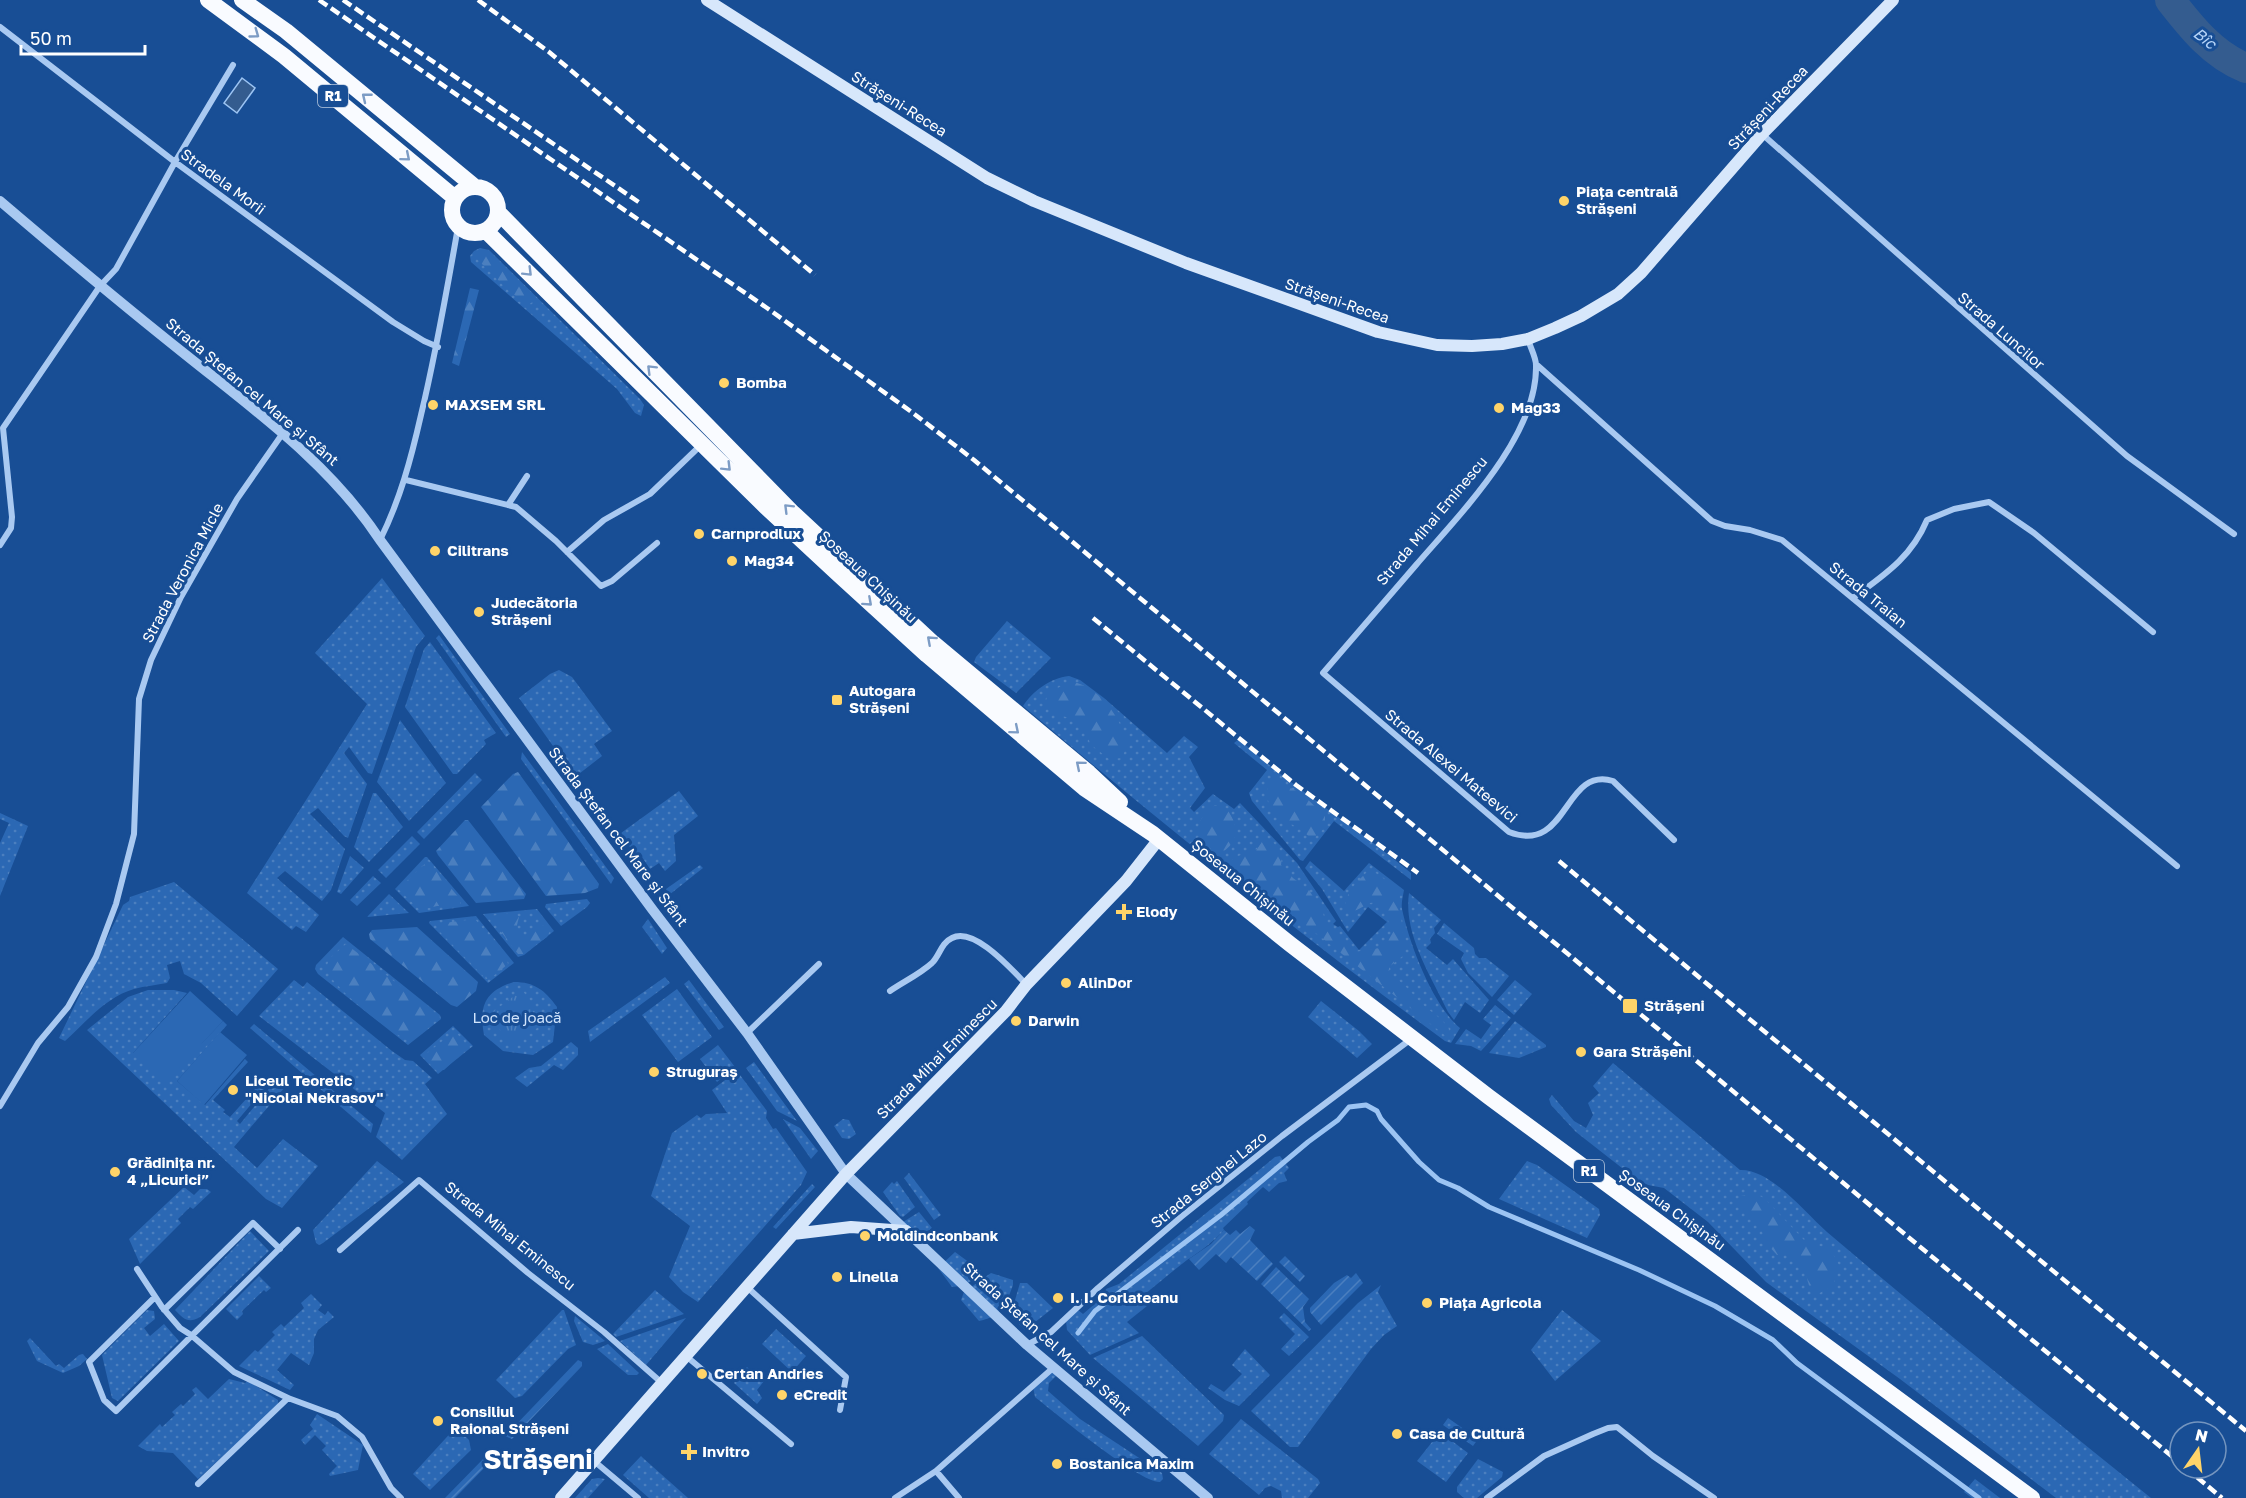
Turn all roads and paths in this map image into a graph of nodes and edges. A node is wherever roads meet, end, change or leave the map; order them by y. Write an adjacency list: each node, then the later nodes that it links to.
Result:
1 (208, 0): 10 (highway, R1, one-way to 10)
2 (242, 0): 9 (highway, R1, one-way to 2)
3 (707, 0): 16 (main road, Strășeni-Recea)
4 (1893, 0): 7 (main road, Strășeni-Recea)
5 (0, 27): 8 (street, Stradela Morii)
6 (233, 65): 8 (street)
7 (1762, 134): 16 (main road, Strășeni-Recea); 25 (street, Strada Luncilor)
8 (175, 162): 15 (street); 17 (street, Stradela Morii)
9 (475, 187): 10 (highway); 12 (highway)
10 (454, 198): 13 (highway)
11 (0, 201): 15 (street, Strada Ștefan cel Mare și Sfânt)
12 (498, 212): 14 (highway); 33 (highway, one-way to 12)
13 (458, 227): 14 (highway); 17 (street)
14 (486, 231): 21 (highway, Șoseaua Chișinău / R1, one-way to 21)
15 (100, 286): 19 (street); 20 (street, Strada Ștefan cel Mare și Sfânt)
16 (1527, 339): 18 (street, Strada Mihai Eminescu)
17 (438, 347): 23 (street)
18 (1536, 364): 30 (street, Strada Traian); 32 (street, Strada Mihai Eminescu)
19 (2, 428): 28 (street)
20 (283, 433): 26 (street, Strada Ștefan cel Mare și Sfânt); 41 (street, Strada Veronica Micle)
21 (703, 443): 29 (street); 33 (highway, Șoseaua Chișinău / R1, one-way to 33)
22 (527, 476): 24 (street)
23 (406, 480): 24 (street); 26 (street)
24 (508, 505): 29 (street)
25 (2234, 534)
26 (380, 540): 39 (street, Strada Ștefan cel Mare și Sfânt)
27 (657, 543): 29 (street)
28 (0, 545)
29 (567, 552)
30 (1852, 598): 31 (street); 35 (street, Strada Traian)
31 (2153, 632)
32 (1323, 673): 34 (street, Strada Alexei Mateevici)
33 (1156, 836): 37 (main road, Strada Mihai Eminescu); 40 (highway, Șoseaua Chișinău / R1)
34 (1674, 840)
35 (2177, 866)
36 (819, 964): 39 (street)
37 (1026, 985): 38 (street); 42 (main road, Strada Mihai Eminescu)
38 (890, 992)
39 (747, 1033): 42 (street, Strada Ștefan cel Mare și Sfânt)
40 (1412, 1038): 53 (street, Strada Serghei Lazo); 71 (highway, Șoseaua Chișinău / R1)
41 (1, 1102)
42 (846, 1174): 44 (street, Strada Ștefan cel Mare și Sfânt); 45 (main road, Strada Mihai Eminescu)
43 (298, 1230): 46 (street)
44 (906, 1231): 45 (main road); 53 (street, Strada Ștefan cel Mare și Sfânt)
45 (794, 1234): 49 (main road, Strada Mihai Eminescu)
46 (280, 1248): 51 (street); 52 (street)
47 (340, 1250): 56 (street, Strada Mihai Eminescu)
48 (137, 1269): 50 (street)
49 (747, 1287): 54 (main road, Strada Mihai Eminescu); 58 (street)
50 (155, 1297): 51 (street); 52 (street)
51 (164, 1310): 52 (street)
52 (191, 1335): 57 (street)
53 (1027, 1345): 55 (street, Strada Ștefan cel Mare și Sfânt)
54 (686, 1356): 56 (main road, Strada Mihai Eminescu); 59 (street)
55 (1053, 1368): 61 (street); 68 (street, Strada Ștefan cel Mare și Sfânt)
56 (662, 1383): 60 (main road, Strada Mihai Eminescu)
57 (288, 1398): 62 (street); 63 (street)
58 (840, 1410)
59 (791, 1444)
60 (594, 1461): 64 (main road, Strada Mihai Eminescu); 65 (street)
61 (936, 1471): 66 (street); 67 (street)
62 (198, 1484)
63 (401, 1498)
64 (561, 1498)
65 (638, 1498)
66 (895, 1498)
67 (959, 1498)
68 (1208, 1498)
69 (1487, 1498): 70 (street)
70 (1714, 1498)
71 (2032, 1498)

